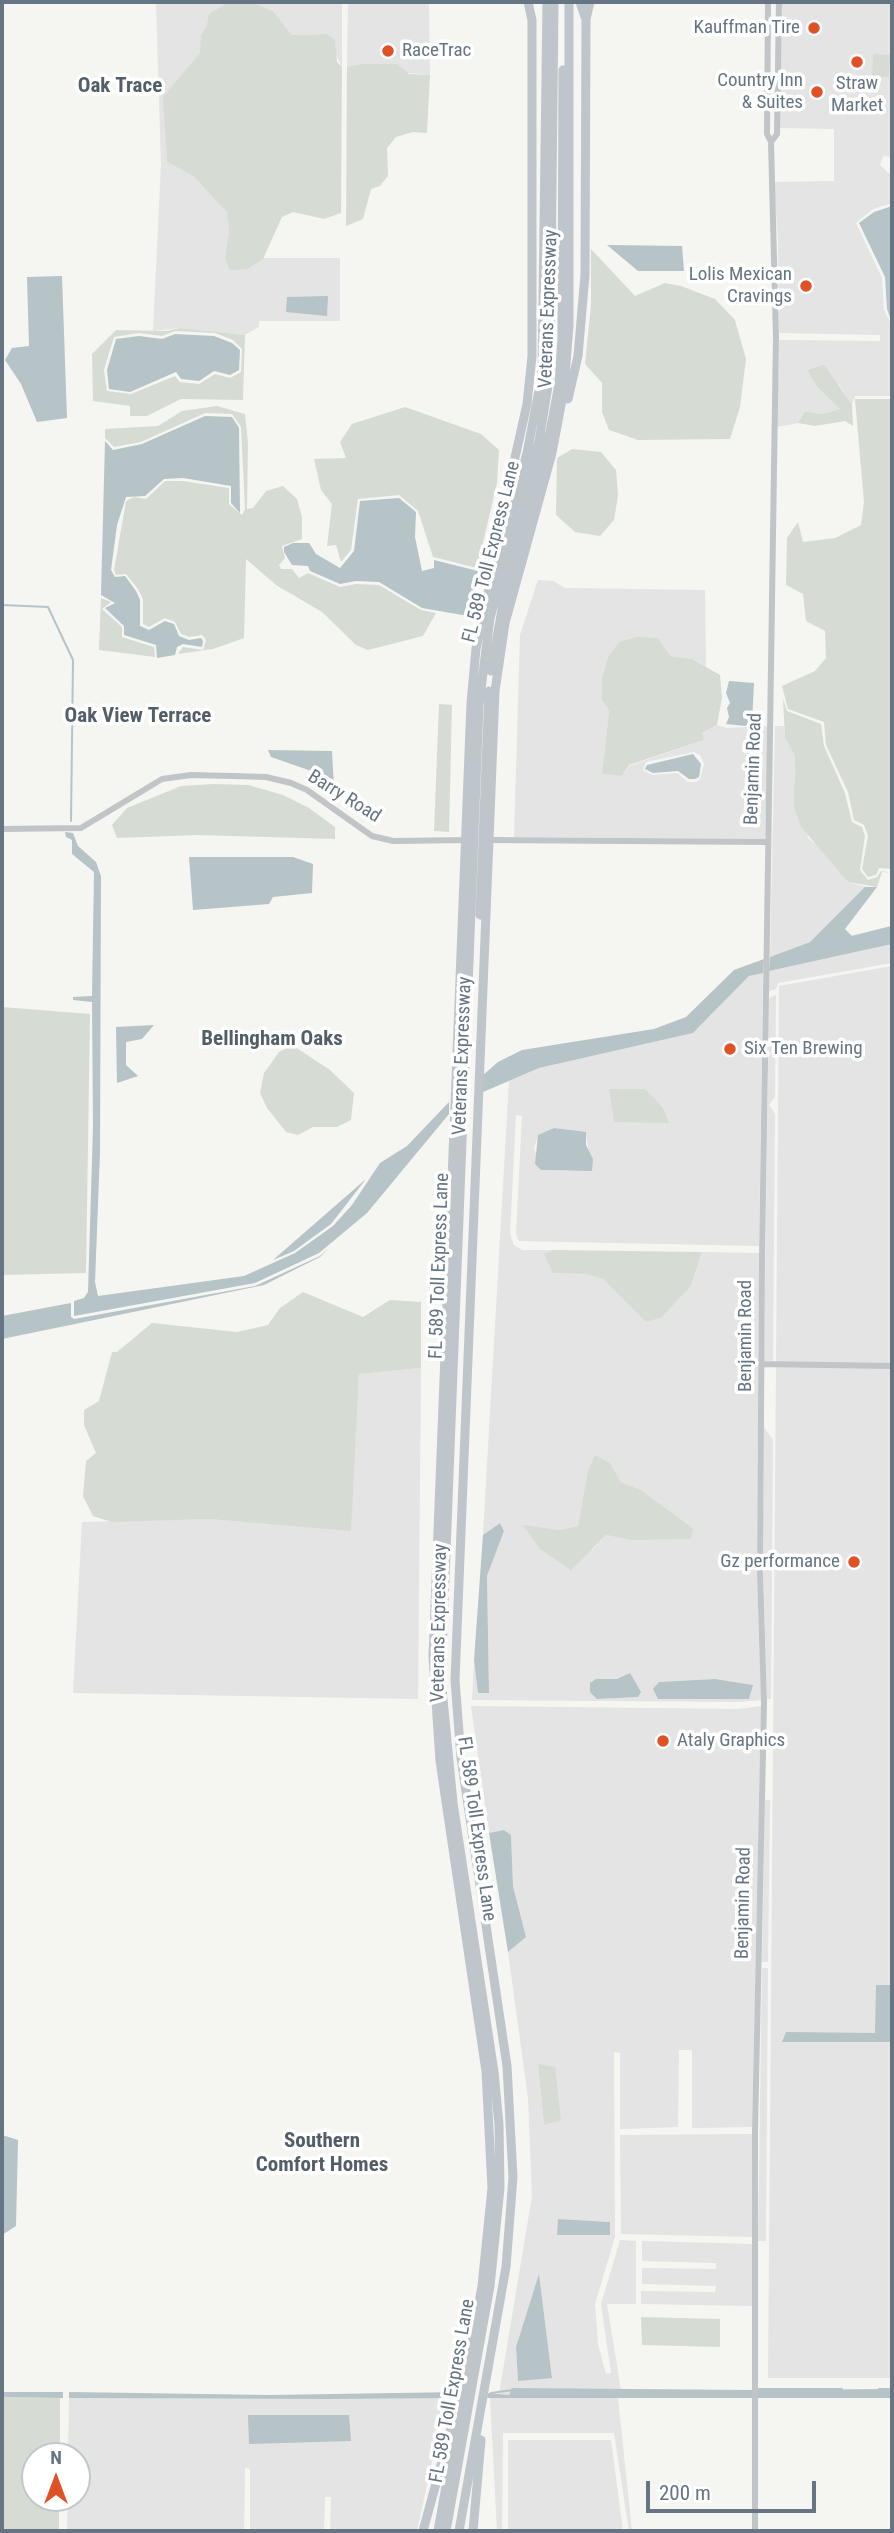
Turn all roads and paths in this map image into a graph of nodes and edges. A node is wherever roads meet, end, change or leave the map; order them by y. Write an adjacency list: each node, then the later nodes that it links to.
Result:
1 (528, 2): 9 (highway)
2 (538, 2): 9 (highway)
3 (580, 2): 8 (highway)
4 (590, 2): 8 (highway)
5 (768, 2): 10 (street, Benjamin Road)
6 (779, 2): 10 (street, Benjamin Road)
7 (558, 7): 11 (highway, Veterans Expressway); 12 (highway, Veterans Expressway); 13 (highway, FL 589 Toll Express Lane)
8 (586, 19): 11 (highway)
9 (532, 20): 12 (highway)
10 (771, 142): 15 (street, Benjamin Road)
11 (561, 414): 13 (highway, Veterans Expressway)
12 (489, 585): 13 (highway, Veterans Expressway)
13 (479, 818): 16 (highway, Veterans Expressway); 16 (highway, Veterans Expressway)
14 (2, 829): 15 (street, Barry Road)
15 (768, 842): 17 (street, Benjamin Road)
16 (477, 864): 19 (highway, Veterans Expressway); 20 (highway, Veterans Expressway)
17 (761, 1364): 18 (street); 27 (street, Benjamin Road)
18 (892, 1366)
19 (469, 2378): 21 (highway, FL 589 Toll Express Lane); 21 (highway, Veterans Expressway)
20 (482, 2410): 25 (highway, Veterans Expressway); 26 (highway)
21 (461, 2412): 22 (highway); 23 (highway); 24 (highway, FL 589 Toll Express Lane)
22 (423, 2531)
23 (438, 2531)
24 (446, 2531)
25 (459, 2531)
26 (472, 2531)
27 (755, 2531)

